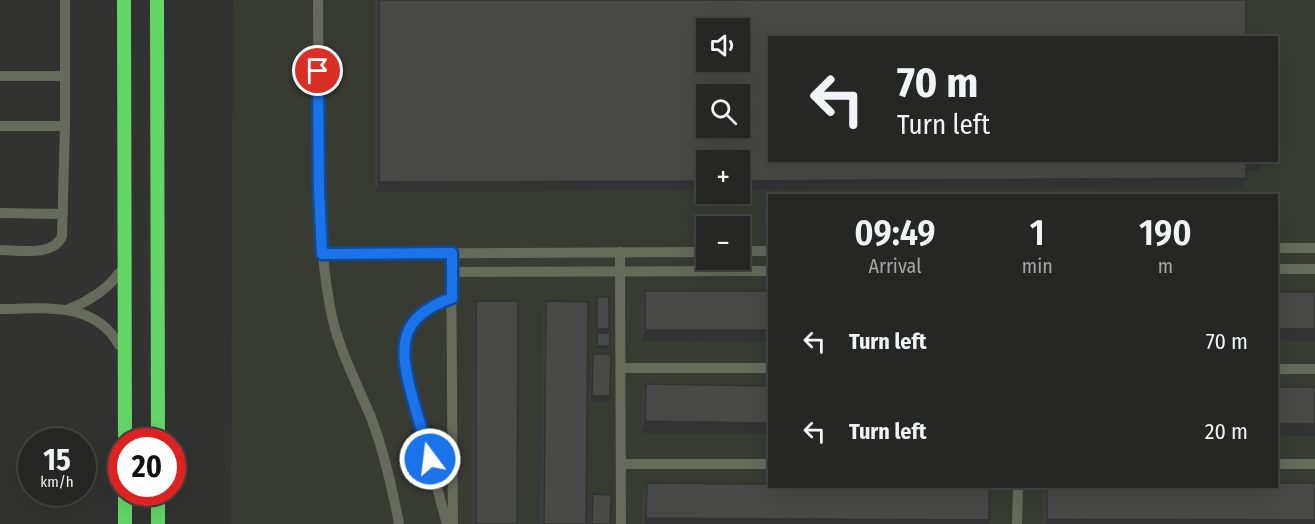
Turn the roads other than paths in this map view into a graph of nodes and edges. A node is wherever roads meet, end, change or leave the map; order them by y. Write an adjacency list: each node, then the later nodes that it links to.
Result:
1 (65, 0): 6 (lane)
2 (123, 0): 20 (street)
3 (157, 0): 35 (street)
4 (318, 0): 19 (lane)
5 (0, 76): 6 (lane)
6 (65, 76): 8 (lane)
7 (0, 126): 8 (lane)
8 (65, 126): 10 (lane)
9 (0, 213): 10 (lane)
10 (63, 214): 13 (lane)
11 (1278, 248): 12 (lane)
12 (1315, 248)
13 (0, 250)
14 (750, 251): 15 (lane)
15 (768, 251)
16 (620, 252): 17 (lane); 18 (lane); 25 (lane)
17 (696, 252)
18 (452, 253): 19 (lane); 24 (lane)
19 (322, 254): 45 (lane)
20 (124, 266): 28 (lane); 29 (street)
21 (1278, 269): 22 (lane)
22 (1315, 269)
23 (768, 271): 25 (lane)
24 (452, 272): 25 (lane); 26 (lane)
25 (620, 272): 30 (lane)
26 (452, 298): 46 (lane); 47 (lane)
27 (0, 309): 28 (lane)
28 (69, 309): 29 (lane)
29 (124, 356): 34 (street)
30 (621, 368): 31 (lane); 36 (lane)
31 (768, 368)
32 (1278, 369): 33 (lane)
33 (1315, 369)
34 (125, 428)
35 (158, 428)
36 (621, 464): 37 (lane); 48 (lane)
37 (768, 464)
38 (1278, 464): 39 (lane)
39 (1315, 464)
40 (1018, 488): 49 (lane)
41 (125, 506): 43 (street)
42 (158, 506): 44 (street)
43 (125, 524)
44 (158, 524)
45 (399, 524)
46 (447, 524)
47 (453, 524)
48 (621, 524)
49 (1017, 524)

